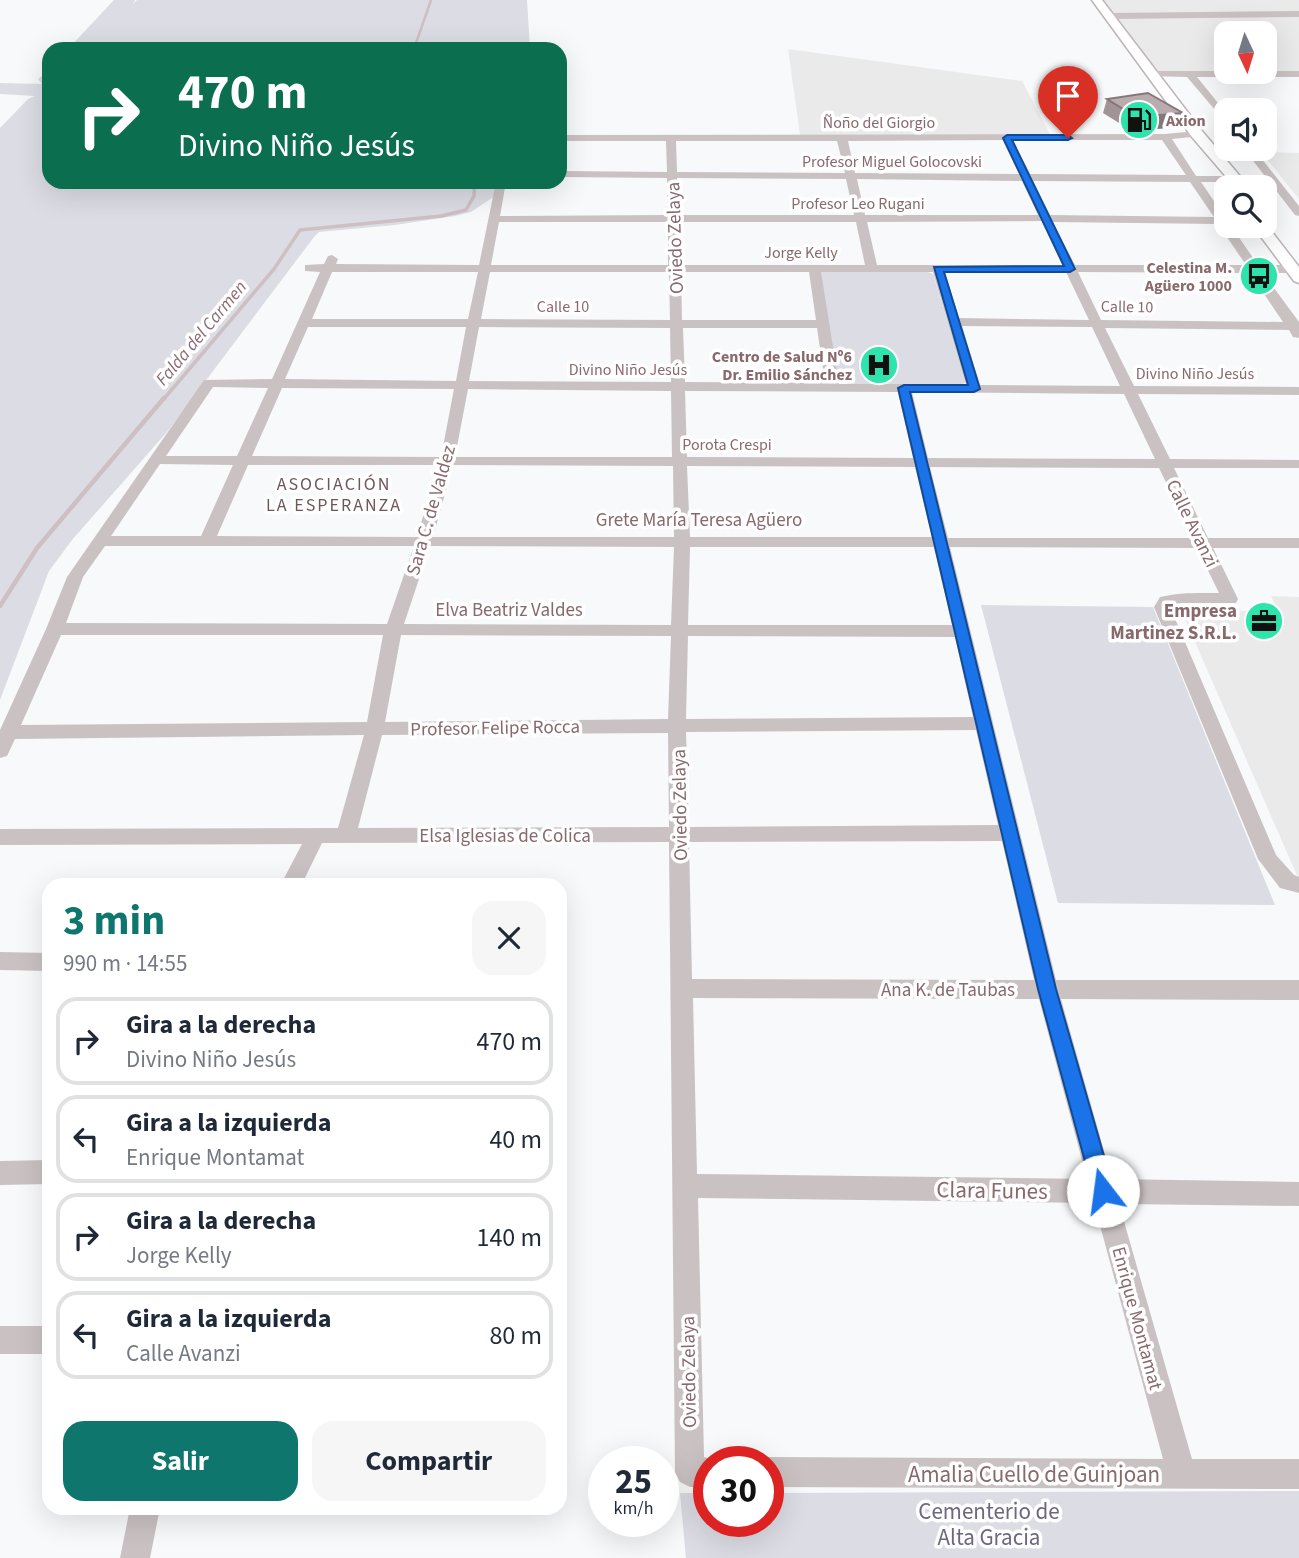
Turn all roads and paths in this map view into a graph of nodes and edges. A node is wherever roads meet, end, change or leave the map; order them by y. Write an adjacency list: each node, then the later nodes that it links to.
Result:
1 (1097, 0): 4 (main road)
2 (1286, 14): 3 (street); 4 (street); 5 (street)
3 (1299, 14)
4 (1108, 16): 6 (main road)
5 (1299, 26)
6 (1153, 74): 7 (street); 10 (main road)
7 (1190, 74): 8 (street); 9 (street)
8 (1299, 74)
9 (1214, 104)
10 (1198, 134): 11 (street, Ñoño del Giorgio); 18 (main road); 19 (main road)
11 (1165, 137): 15 (street, Ñoño del Giorgio); 23 (street)
12 (567, 138): 13 (street, Ñoño del Giorgio)
13 (671, 138): 14 (street, Ñoño del Giorgio); 20 (street, Oviedo Zelaya)
14 (842, 138): 15 (street, Ñoño del Giorgio); 21 (street)
15 (1007, 138): 22 (street, Calle Avanzi)
16 (1258, 161): 27 (street)
17 (567, 174): 20 (street, Profesor Miguel Golocovski)
18 (1222, 175)
19 (1232, 175)
20 (672, 176): 21 (street, Profesor Miguel Golocovski); 28 (street, Oviedo Zelaya)
21 (851, 176): 22 (street, Profesor Miguel Golocovski); 29 (street)
22 (1026, 178): 23 (street, Profesor Miguel Golocovski); 30 (street, Calle Avanzi)
23 (1192, 178): 24 (street, Profesor Miguel Golocovski); 26 (street)
24 (1214, 181)
25 (500, 189): 31 (street, Sara C. de Valdez)
26 (1214, 210)
27 (1299, 213)
28 (673, 218): 29 (street, Profesor Leo Rugani); 31 (street, Profesor Leo Rugani); 39 (street, Oviedo Zelaya)
29 (861, 218): 30 (street, Profesor Leo Rugani); 41 (street)
30 (1046, 218): 32 (street, Profesor Leo Rugani); 43 (street, Calle Avanzi)
31 (494, 219): 37 (street, Sara C. de Valdez)
32 (1214, 221)
33 (1233, 238): 44 (street)
34 (1270, 238): 45 (main road)
35 (1277, 238): 45 (main road)
36 (330, 263): 37 (street, Jorge Kelly); 38 (street, Jorge Kelly); 47 (street)
37 (484, 267): 39 (street, Jorge Kelly); 48 (street, Sara C. de Valdez)
38 (309, 268)
39 (675, 268): 40 (street, Jorge Kelly); 49 (street, Oviedo Zelaya)
40 (814, 268): 41 (street, Jorge Kelly); 50 (street)
41 (873, 268): 42 (street, Jorge Kelly)
42 (938, 269): 43 (street, Jorge Kelly); 46 (street)
43 (1070, 269): 44 (street, Jorge Kelly); 51 (street, Calle Avanzi)
44 (1254, 269): 45 (street, Jorge Kelly); 52 (street)
45 (1297, 270)
46 (954, 322): 51 (street, Calle 10); 58 (street)
47 (304, 323): 48 (street, Calle 10); 53 (street)
48 (474, 323): 49 (street, Calle 10); 54 (street, Sara C. de Valdez)
49 (676, 323): 50 (street, Calle 10); 55 (street, Oviedo Zelaya)
50 (823, 324): 56 (street)
51 (1097, 324): 52 (street, Calle 10); 59 (street, Calle Avanzi)
52 (1297, 329)
53 (276, 384): 54 (street, Divino Niño Jesús); 61 (street, Divino Niño Jesús); 62 (street)
54 (461, 385): 55 (street, Divino Niño Jesús); 63 (street, Sara C. de Valdez)
55 (678, 387): 56 (street, Divino Niño Jesús); 64 (street, Oviedo Zelaya)
56 (833, 388): 57 (street, Divino Niño Jesús)
57 (904, 388): 58 (street, Divino Niño Jesús); 65 (street, Enrique Montamat)
58 (974, 389): 59 (street, Divino Niño Jesús)
59 (1129, 390): 60 (street, Divino Niño Jesús); 66 (street, Calle Avanzi)
60 (1299, 391)
61 (155, 460): 62 (street, Porota Crespi); 70 (street)
62 (243, 460): 63 (street, Porota Crespi); 71 (street)
63 (447, 461): 64 (street, Porota Crespi); 68 (street, Sara C. de Valdez)
64 (680, 462): 65 (street, Porota Crespi); 69 (street, Oviedo Zelaya)
65 (920, 463): 66 (street, Porota Crespi); 72 (street, Enrique Montamat)
66 (1164, 464): 67 (street, Porota Crespi); 73 (street, Calle Avanzi)
67 (1299, 464)
68 (424, 540): 69 (street, Grete María Teresa Agüero); 71 (street, Grete María Teresa Agüero); 76 (street, Sara C. de Valdez)
69 (682, 540): 72 (street, Grete María Teresa Agüero); 77 (street, Oviedo Zelaya)
70 (99, 541): 71 (street, Grete María Teresa Agüero); 75 (street)
71 (206, 541)
72 (939, 541): 73 (street, Grete María Teresa Agüero); 78 (street, Enrique Montamat)
73 (1202, 542): 74 (street, Grete María Teresa Agüero); 90 (street, Calle Avanzi)
74 (1299, 543)
75 (55, 629): 76 (street, Elva Beatriz Valdes); 82 (street)
76 (393, 630): 77 (street, Elva Beatriz Valdes); 81 (street, Sara C. de Valdez)
77 (680, 631): 78 (street, Elva Beatriz Valdes); 80 (street, Oviedo Zelaya)
78 (962, 631): 79 (street, Enrique Montamat)
79 (983, 723): 80 (street, Profesor Felipe Rocca); 84 (street, Enrique Montamat)
80 (677, 726): 81 (street, Profesor Felipe Rocca); 85 (street, Oviedo Zelaya)
81 (375, 728): 82 (street, Profesor Felipe Rocca); 87 (street, Sara C. de Valdez)
82 (8, 732): 83 (street)
83 (0, 751)
84 (1010, 833): 85 (street, Elsa Iglesias de Colica); 94 (street, Enrique Montamat)
85 (680, 834): 87 (street, Elsa Iglesias de Colica); 93 (street, Oviedo Zelaya)
86 (316, 836): 87 (street, Elsa Iglesias de Colica); 88 (street, Elsa Iglesias de Colica); 89 (street)
87 (346, 836)
88 (0, 837)
89 (294, 878)
90 (1299, 885)
91 (0, 961): 92 (street)
92 (42, 962)
93 (681, 988): 94 (street, Ana K. de Taubas); 98 (street, Oviedo Zelaya)
94 (1047, 989): 95 (street, Ana K. de Taubas); 99 (street, Enrique Montamat)
95 (1299, 990)
96 (0, 1172): 97 (street)
97 (42, 1172)
98 (685, 1186): 99 (street, Clara Funes); 103 (street, Oviedo Zelaya)
99 (1103, 1191): 100 (street, Clara Funes); 105 (street, Enrique Montamat)
100 (1299, 1194)
101 (0, 1340): 102 (street)
102 (42, 1340)
103 (698, 1446)
104 (784, 1472): 105 (street, Amalia Cuello de Guinjoan)
105 (1182, 1474): 106 (street, Amalia Cuello de Guinjoan)
106 (1299, 1474)
107 (144, 1515): 108 (street)
108 (135, 1558)

